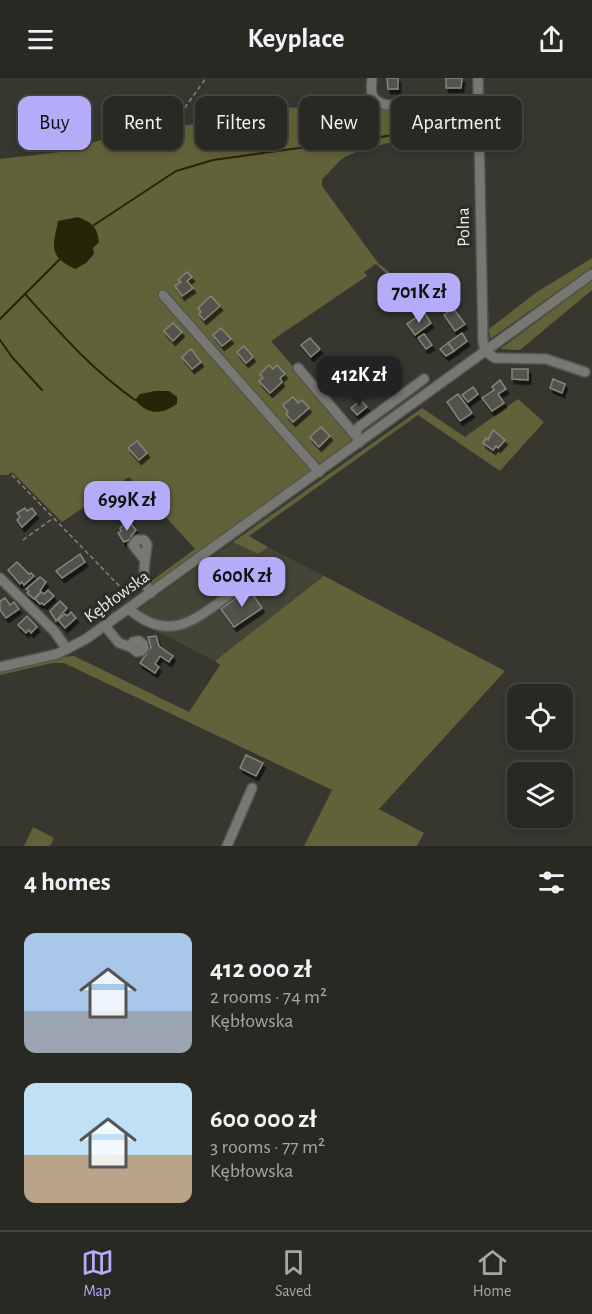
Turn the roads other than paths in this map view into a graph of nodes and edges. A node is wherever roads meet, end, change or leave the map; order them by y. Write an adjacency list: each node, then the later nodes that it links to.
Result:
1 (372, 78): 4 (street)
2 (478, 78): 3 (street, Polna)
3 (478, 96)
4 (391, 105)
5 (479, 150): 8 (street, Polna)
6 (592, 274): 8 (street, Kębłowska)
7 (163, 295): 13 (street)
8 (485, 351): 10 (street); 12 (street, Kębłowska)
9 (298, 368): 12 (street)
10 (585, 372)
11 (424, 379): 12 (street)
12 (358, 439): 13 (street, Kębłowska)
13 (319, 472): 17 (street, Kębłowska)
14 (144, 559): 17 (street)
15 (0, 578): 21 (street)
16 (233, 592): 18 (street)
17 (150, 593): 18 (street, Kębłowska)
18 (131, 603): 19 (street, Kębłowska)
19 (105, 626): 20 (street); 21 (street, Kębłowska)
20 (131, 647)
21 (67, 650): 22 (street, Kębłowska)
22 (0, 667)
23 (252, 788): 24 (street)
24 (227, 846)

